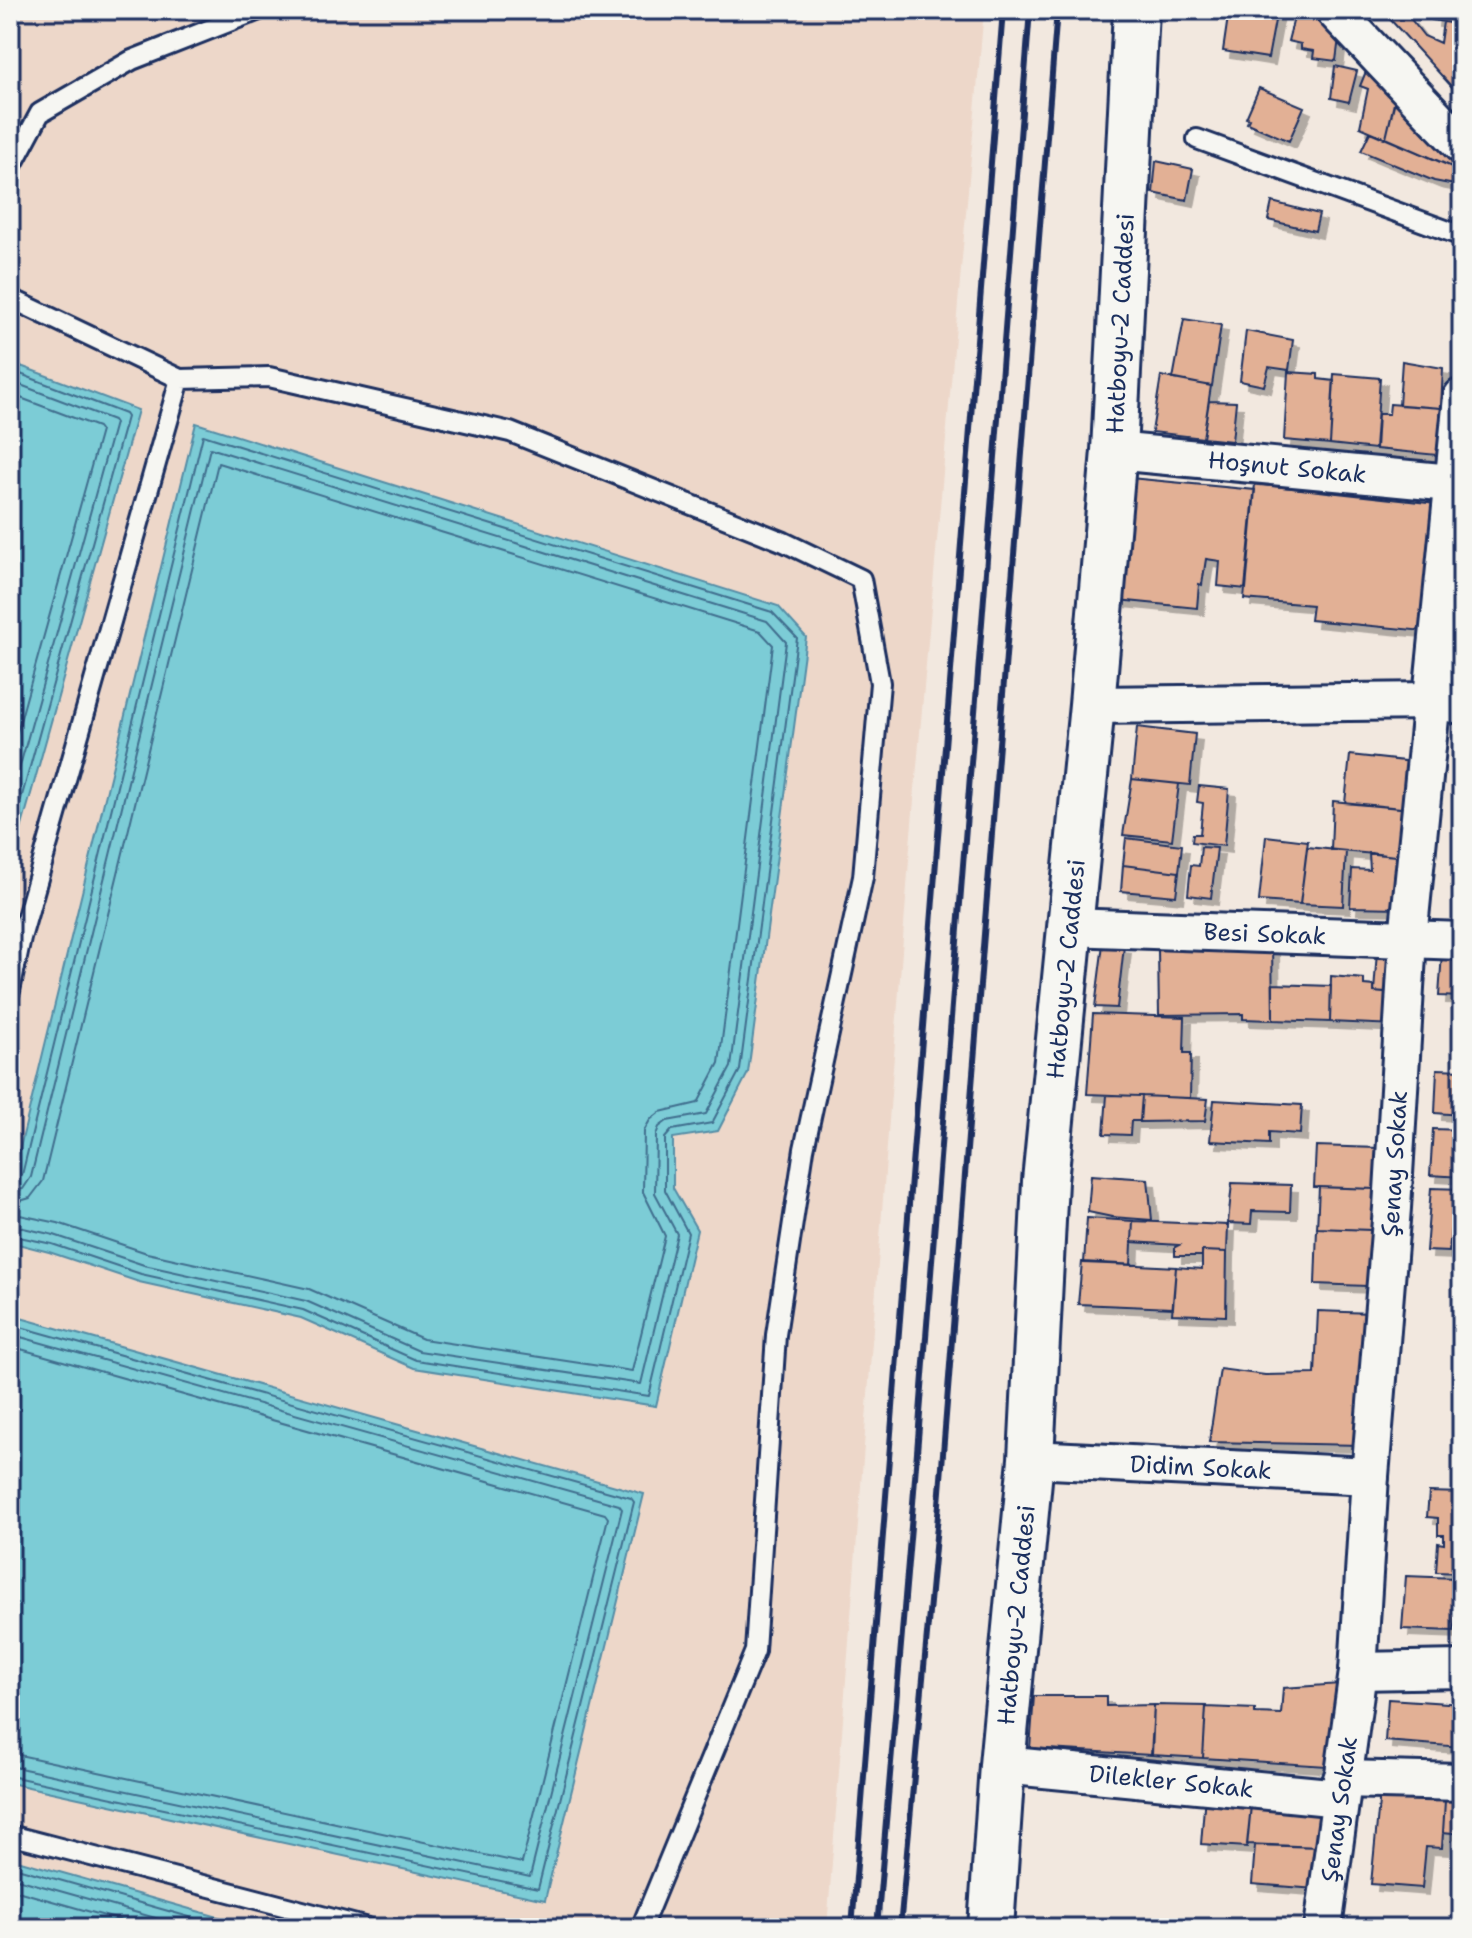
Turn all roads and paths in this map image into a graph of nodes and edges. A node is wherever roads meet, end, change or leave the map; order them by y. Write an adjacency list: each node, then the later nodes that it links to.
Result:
1 (259, 10): 6 (lane)
2 (1136, 10): 11 (main road, Hatboyu-2 Caddesi)
3 (1334, 10): 5 (street)
4 (1197, 139): 7 (lane)
5 (1462, 145)
6 (10, 169)
7 (1462, 236)
8 (10, 298): 9 (lane)
9 (180, 379): 16 (lane); 29 (lane)
10 (1462, 397): 12 (street, Şenay Sokak)
11 (1114, 451): 12 (street, Hoşnut Sokak); 14 (main road, Hatboyu-2 Caddesi)
12 (1457, 484): 13 (street, Şenay Sokak)
13 (1447, 703): 14 (street); 17 (street, Şenay Sokak)
14 (1092, 705): 15 (main road, Hatboyu-2 Caddesi)
15 (1069, 927): 17 (street, Besi Sokak); 20 (main road, Hatboyu-2 Caddesi)
16 (16, 937): 19 (lane)
17 (1408, 938): 18 (street, Besi Sokak); 21 (street, Şenay Sokak)
18 (1462, 941)
19 (10, 991)
20 (1031, 1459): 21 (street, Didim Sokak); 24 (main road, Hatboyu-2 Caddesi)
21 (1370, 1476): 23 (street, Şenay Sokak)
22 (1462, 1669): 23 (street)
23 (1358, 1671): 26 (street, Şenay Sokak)
24 (1002, 1765): 26 (street, Dilekler Sokak); 30 (main road, Hatboyu-2 Caddesi)
25 (1462, 1782): 26 (street, Dilekler Sokak)
26 (1341, 1789): 31 (street, Şenay Sokak)
27 (10, 1835): 28 (lane)
28 (368, 1928)
29 (641, 1928)
30 (991, 1928)
31 (1323, 1928)

